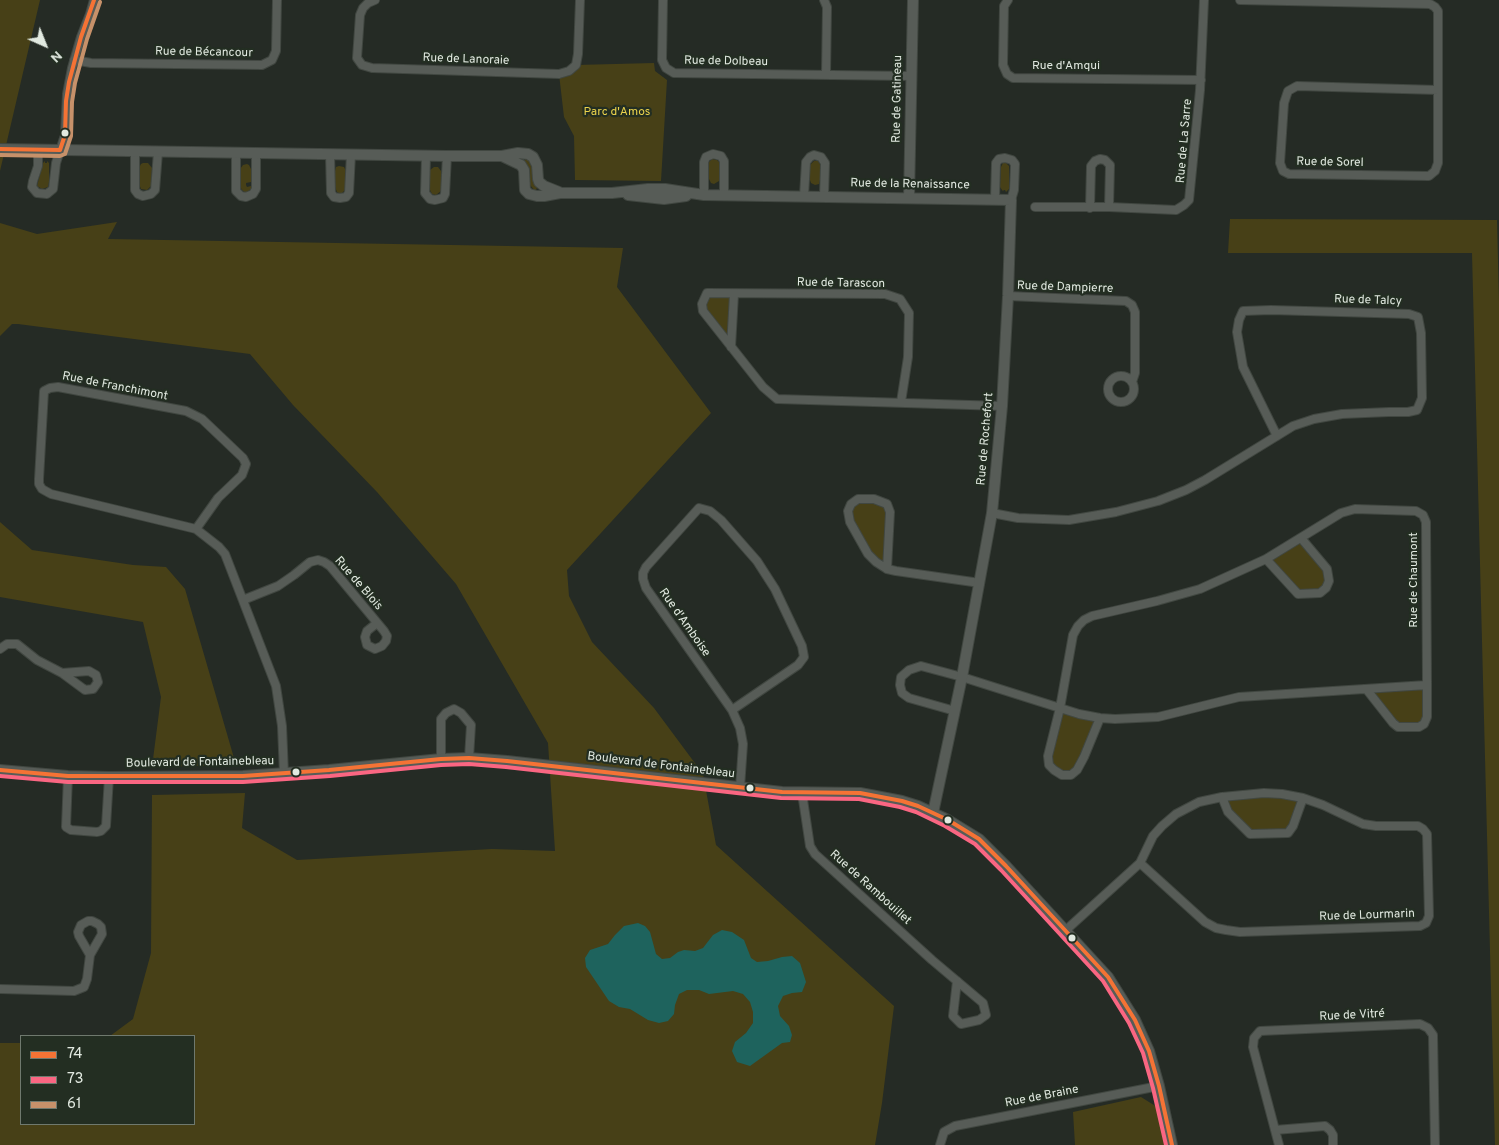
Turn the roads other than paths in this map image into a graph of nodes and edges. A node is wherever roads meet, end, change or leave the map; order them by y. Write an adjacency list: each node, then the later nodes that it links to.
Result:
1 (94, 0): 15 (street)
2 (277, 0): 15 (street, Rue de Bécancour)
3 (375, 0): 4 (street, Rue de Lanoraie)
4 (580, 0)
5 (664, 0): 16 (street, Rue de Dolbeau)
6 (824, 0): 16 (street)
7 (913, 0): 17 (street, Rue de Gatineau)
8 (1008, 0): 18 (street, Rue d'Amqui)
9 (1204, 0): 18 (street, Rue de La Sarre)
10 (1240, 0): 13 (street)
11 (1413, 0): 13 (street)
12 (1438, 0): 14 (street, Rue de Sorel)
13 (1403, 4): 14 (street)
14 (1438, 14): 19 (street, Rue de Sorel)
15 (74, 60): 22 (street)
16 (826, 75): 17 (street, Rue de Dolbeau)
17 (911, 76): 37 (street, Rue de Gatineau)
18 (1201, 80): 42 (street, Rue de La Sarre)
19 (1438, 90): 19 (street, Rue de Sorel)
20 (0, 149): 21 (street, Rue de la Renaissance)
21 (38, 150): 22 (street, Rue de la Renaissance); 22 (street)
22 (60, 150): 23 (street, Rue de la Renaissance)
23 (135, 151): 24 (street, Rue de la Renaissance); 24 (street)
24 (158, 152): 25 (street, Rue de la Renaissance)
25 (236, 152): 26 (street, Rue de la Renaissance); 26 (street)
26 (256, 153): 27 (street, Rue de la Renaissance)
27 (330, 154): 28 (street, Rue de la Renaissance); 28 (street)
28 (351, 154): 29 (street, Rue de la Renaissance)
29 (426, 156): 30 (street, Rue de la Renaissance); 30 (street)
30 (447, 156): 31 (street, Rue de la Renaissance)
31 (502, 156): 32 (street, Rue de la Renaissance); 32 (street, Rue de la Renaissance)
32 (560, 193): 33 (street, Rue de la Renaissance)
33 (704, 194): 34 (street, Rue de la Renaissance); 34 (street)
34 (724, 195): 35 (street, Rue de la Renaissance)
35 (804, 196): 36 (street, Rue de la Renaissance); 36 (street)
36 (824, 196): 37 (street, Rue de la Renaissance)
37 (909, 198): 38 (street, Rue de la Renaissance)
38 (995, 199): 39 (street, Rue de la Renaissance); 39 (street)
39 (1011, 200): 44 (street, Rue de Rochefort)
40 (1036, 207): 41 (street, Rue de La Sarre)
41 (1090, 208): 42 (street, Rue de La Sarre); 42 (street)
42 (1109, 208)
43 (734, 294): 45 (street); 45 (street, Rue de Tarascon); 47 (street, Rue de Tarascon)
44 (1008, 296): 46 (street, Rue de Dampierre); 48 (street, Rue de Rochefort)
45 (731, 348): 47 (street, Rue de Tarascon)
46 (1132, 382)
47 (902, 402): 48 (street, Rue de Tarascon)
48 (1002, 406): 50 (street, Rue de Rochefort)
49 (1278, 436): 49 (street, Rue de Talcy); 50 (street, Rue de Talcy)
50 (992, 513): 55 (street, Rue de Rochefort)
51 (196, 529): 51 (street, Rue de Franchimont); 56 (street, Rue de Franchimont)
52 (1301, 538): 53 (street, Rue de Chaumont); 53 (street); 61 (street, Rue de Chaumont)
53 (1266, 559): 63 (street, Rue de Chaumont)
54 (888, 569): 54 (street); 55 (street)
55 (980, 583): 60 (street, Rue de Rochefort)
56 (243, 600): 57 (street, Rue de Blois); 70 (street, Rue de Franchimont)
57 (377, 623)
58 (0, 649): 59 (street)
59 (62, 673)
60 (962, 677): 63 (street); 65 (street, Rue de Rochefort); 65 (street)
61 (1426, 685): 62 (street); 62 (street, Rue de Chaumont)
62 (1367, 690): 66 (street)
63 (1060, 708): 66 (street); 66 (street, Rue de Chaumont)
64 (732, 710): 64 (street, Rue d'Amboise); 73 (street, Rue d'Amboise)
65 (955, 711): 77 (street, Rue de Rochefort)
66 (1100, 718)
67 (469, 758): 68 (street, Boulevard de Fontainebleau); 68 (street); 73 (street, Boulevard de Fontainebleau)
68 (441, 759): 70 (street, Boulevard de Fontainebleau)
69 (0, 770): 71 (street, Boulevard de Fontainebleau)
70 (284, 774): 72 (street, Boulevard de Fontainebleau)
71 (68, 776): 72 (street, Boulevard de Fontainebleau); 72 (street, Boulevard de Fontainebleau)
72 (109, 777)
73 (740, 788): 74 (street, Boulevard de Fontainebleau)
74 (802, 793): 77 (street, Boulevard de Fontainebleau); 81 (street, Rue de Rambouillet)
75 (1222, 797): 76 (street, Rue de Lourmarin); 76 (street); 78 (street, Rue de Lourmarin)
76 (1303, 798): 78 (street, Rue de Lourmarin)
77 (932, 812): 79 (street, Boulevard de Fontainebleau)
78 (1140, 863): 79 (street, Rue de Lourmarin)
79 (1066, 930): 83 (street, Boulevard de Fontainebleau)
80 (90, 954): 82 (street)
81 (957, 981): 81 (street, Rue de Rambouillet)
82 (0, 989)
83 (1160, 1086): 85 (street, Rue de Braine); 86 (street, Boulevard de Fontainebleau)
84 (1275, 1130): 87 (street, Rue de Vitré); 88 (street); 89 (street, Rue de Vitré)
85 (940, 1145)
86 (1172, 1145)
87 (1279, 1145)
88 (1333, 1145)
89 (1435, 1145)

